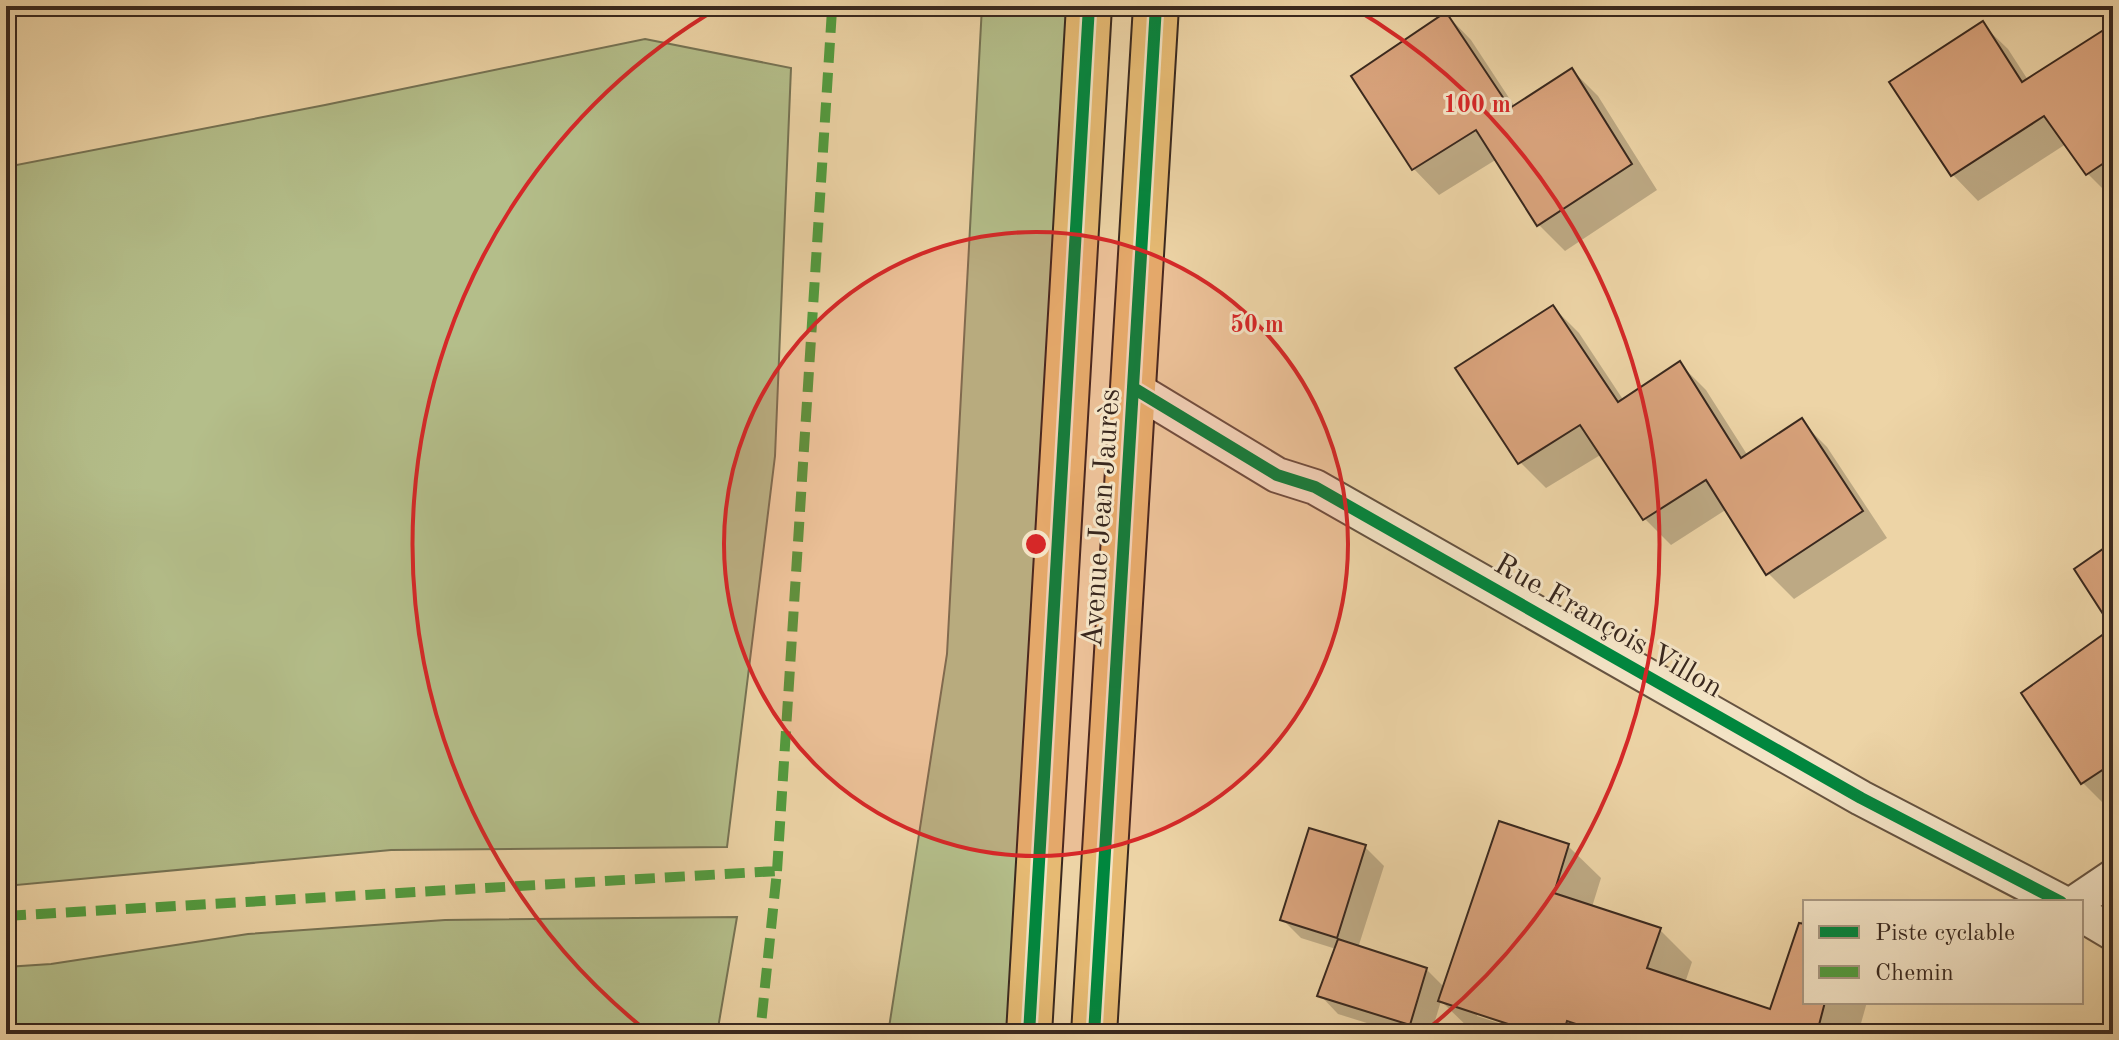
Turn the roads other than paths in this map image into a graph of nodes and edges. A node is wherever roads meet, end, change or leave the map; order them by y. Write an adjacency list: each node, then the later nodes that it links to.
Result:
1 (1089, 6): 9 (main road, Avenue Jean Jaurès)
2 (1156, 6): 3 (main road, Avenue Jean Jaurès)
3 (1135, 389): 5 (street, Rue François Villon); 10 (main road, Avenue Jean Jaurès)
4 (2113, 877): 6 (street)
5 (2057, 900)
6 (2079, 900)
7 (2083, 915): 8 (street)
8 (2113, 933)
9 (1029, 1034)
10 (1094, 1034)

